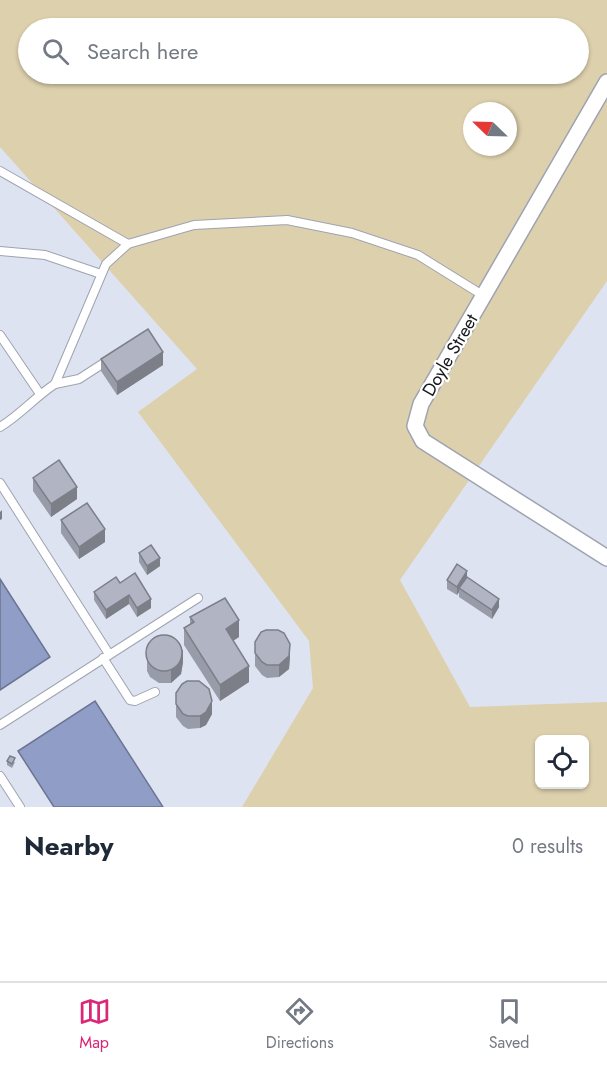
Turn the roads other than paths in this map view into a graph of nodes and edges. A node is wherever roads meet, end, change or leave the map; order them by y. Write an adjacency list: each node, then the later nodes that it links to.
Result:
1 (607, 82): 6 (street, Doyle Street)
2 (0, 171): 3 (lane)
3 (128, 244): 5 (lane); 6 (lane)
4 (0, 251): 5 (lane)
5 (101, 274): 9 (lane)
6 (484, 296): 13 (street, Doyle Street)
7 (0, 335): 10 (lane)
8 (116, 355): 9 (lane)
9 (55, 384): 10 (lane)
10 (40, 394): 11 (lane)
11 (0, 428)
12 (0, 483): 15 (lane)
13 (607, 558)
14 (198, 598): 15 (lane)
15 (106, 656): 16 (lane); 17 (lane)
16 (155, 692)
17 (0, 725)
18 (0, 776): 19 (lane)
19 (20, 807)

